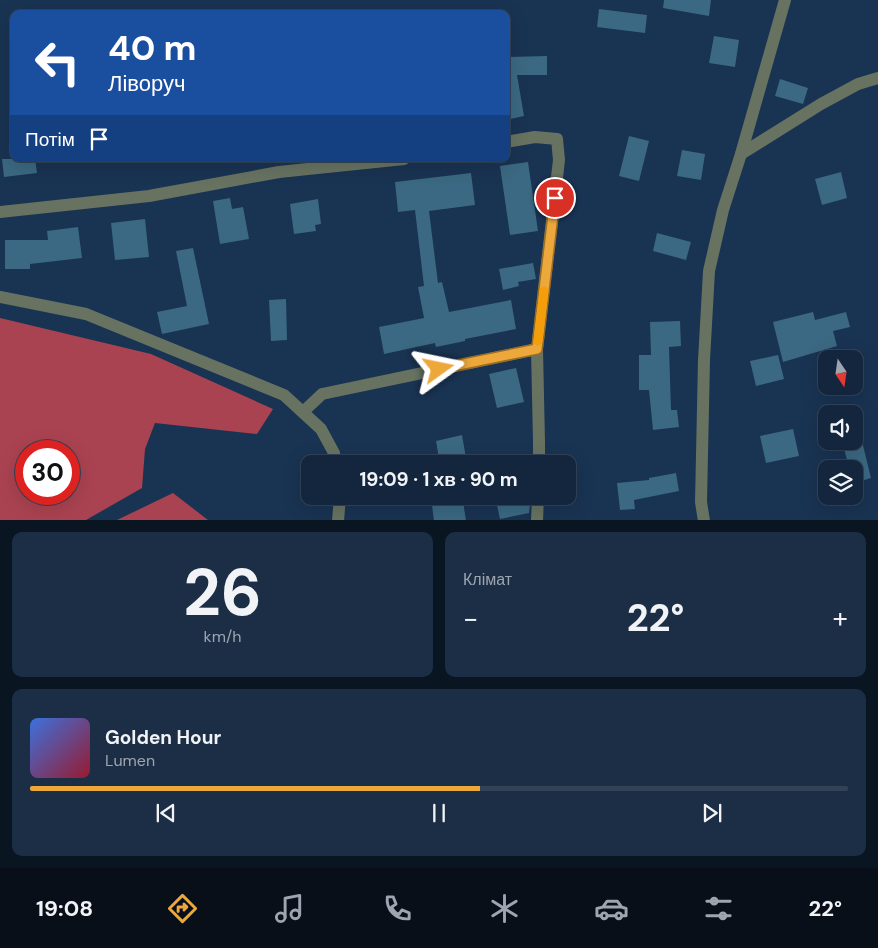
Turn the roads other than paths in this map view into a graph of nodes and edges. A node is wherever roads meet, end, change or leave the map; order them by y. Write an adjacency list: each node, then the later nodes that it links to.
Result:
1 (785, 0): 4 (street)
2 (878, 78): 4 (street)
3 (510, 141): 8 (street)
4 (741, 154): 16 (street)
5 (375, 162): 6 (street)
6 (0, 212)
7 (0, 297): 9 (street)
8 (537, 349): 9 (street); 11 (street)
9 (303, 412): 10 (street)
10 (334, 455)
11 (539, 455)
12 (339, 505): 14 (street)
13 (538, 505): 15 (street)
14 (338, 520)
15 (537, 520)
16 (704, 520)

